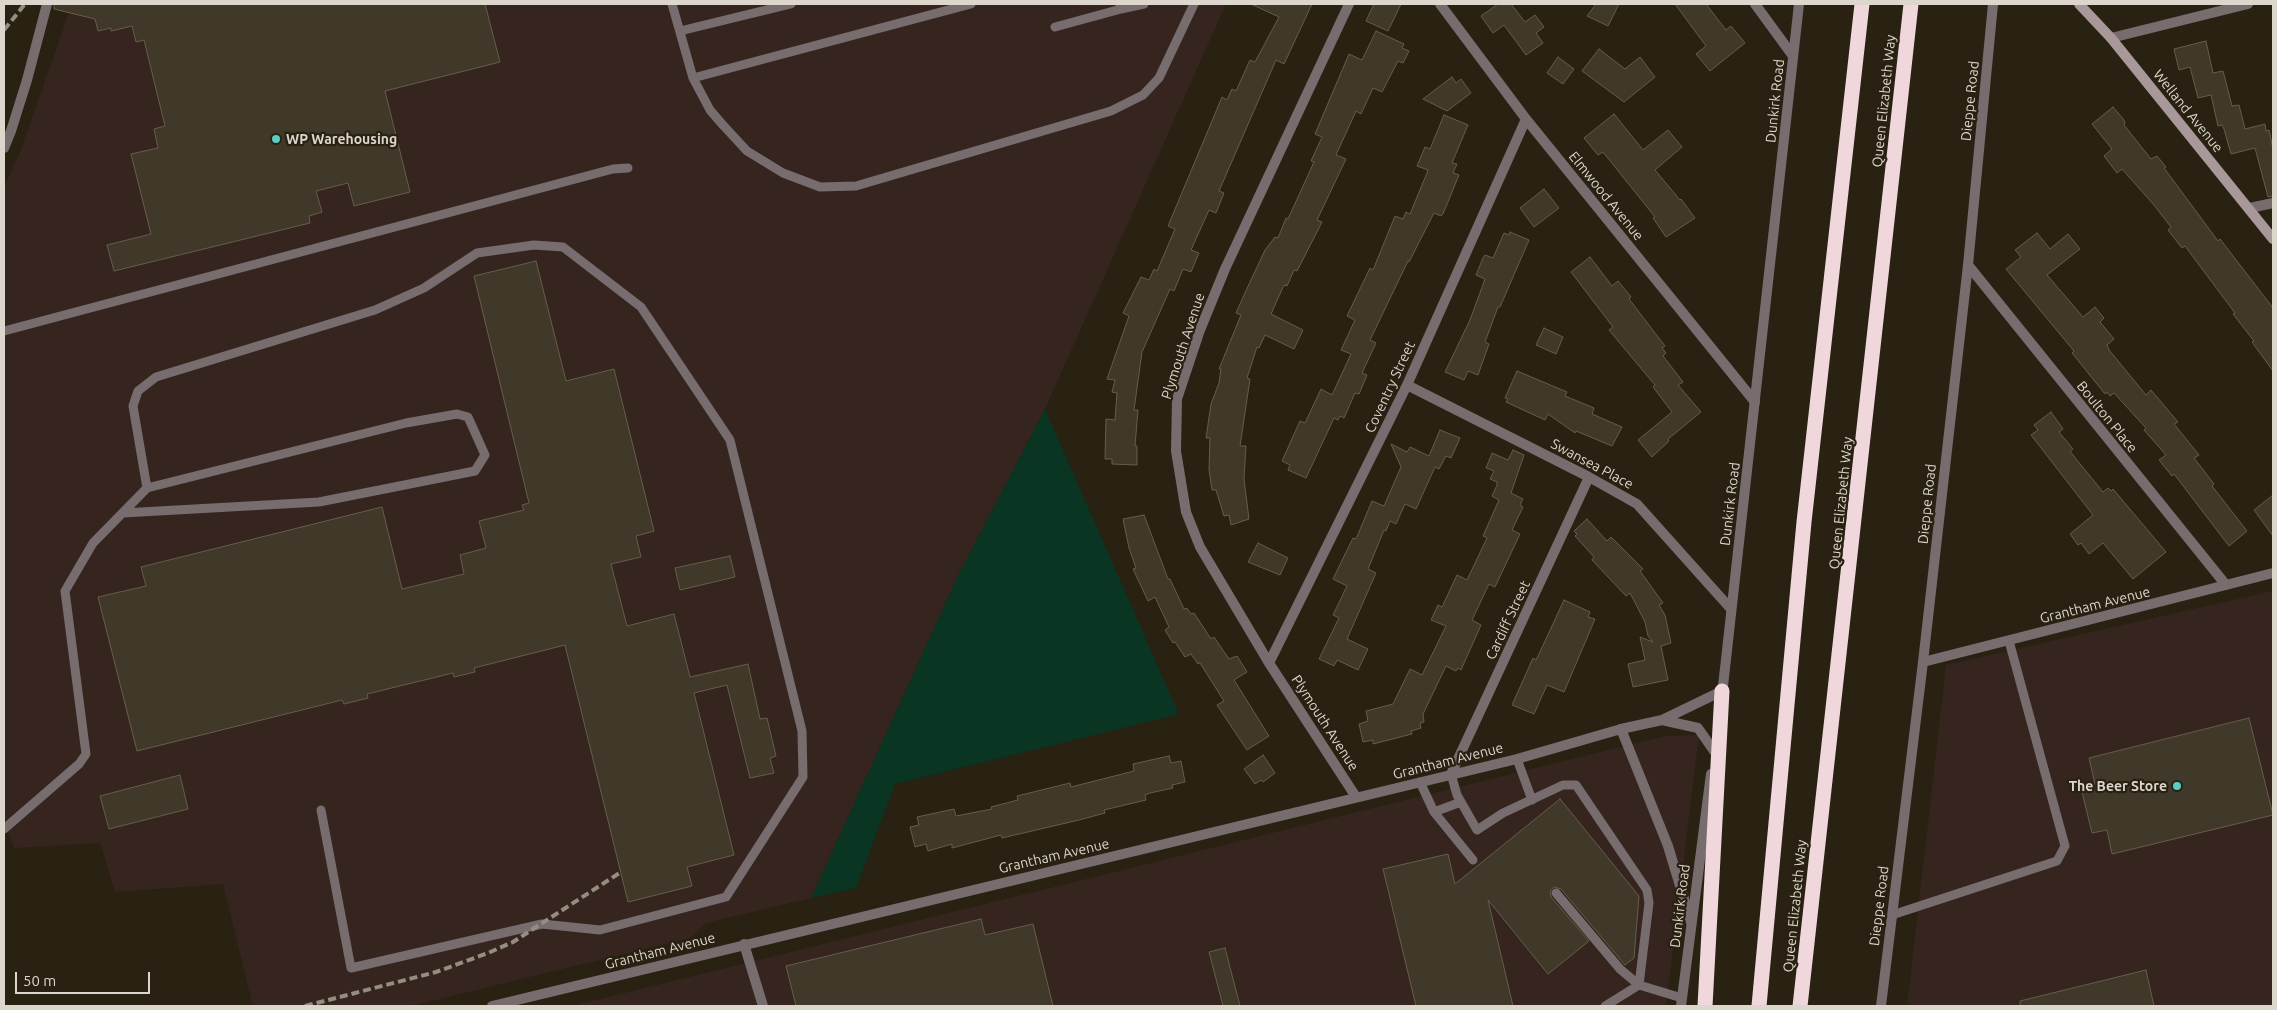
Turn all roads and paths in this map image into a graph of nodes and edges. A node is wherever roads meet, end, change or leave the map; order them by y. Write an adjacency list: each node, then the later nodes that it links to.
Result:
1 (47, 4): 23 (street)
2 (672, 4): 18 (lane)
3 (791, 4): 18 (lane)
4 (971, 4): 21 (lane)
5 (1144, 4): 16 (lane)
6 (1194, 4): 21 (lane)
7 (1349, 4): 40 (street, Plymouth Avenue)
8 (1440, 4): 22 (street, Elmwood Avenue)
9 (1755, 4): 20 (street)
10 (1799, 4): 20 (street, Dunkirk Road)
11 (1862, 4): 66 (highway, Queen Elizabeth Way)
12 (1911, 4): 67 (highway, Queen Elizabeth Way)
13 (1993, 4): 28 (street, Dieppe Road)
14 (2079, 4): 19 (main road, Welland Avenue)
15 (2248, 4): 19 (street)
16 (1121, 6): 17 (lane)
17 (1055, 26)
18 (680, 31): 21 (lane)
19 (2111, 38): 26 (main road, Welland Avenue)
20 (1793, 56): 31 (street, Dunkirk Road)
21 (693, 78)
22 (1526, 119): 30 (street, Coventry Street); 31 (street, Elmwood Avenue)
23 (4, 148)
24 (628, 168): 29 (lane)
25 (2273, 203): 26 (street)
26 (2250, 208): 27 (main road, Welland Avenue)
27 (2273, 239)
28 (1968, 265): 36 (street, Boulton Place); 39 (street, Dieppe Road)
29 (4, 331)
30 (1407, 385): 32 (street, Swansea Place); 40 (street, Coventry Street)
31 (1755, 402): 37 (street, Dunkirk Road)
32 (1589, 477): 37 (street, Swansea Place); 47 (street, Cardiff Street)
33 (147, 488): 34 (lane); 34 (lane); 52 (lane)
34 (123, 513): 54 (lane)
35 (2273, 573): 36 (street, Grantham Avenue)
36 (2226, 586): 38 (street, Grantham Avenue)
37 (1731, 609): 41 (street, Dunkirk Road)
38 (2009, 640): 39 (street, Grantham Avenue); 57 (lane)
39 (1923, 662): 57 (street, Dieppe Road)
40 (1269, 663): 49 (street, Plymouth Avenue)
41 (1722, 691): 42 (street, Grantham Avenue); 44 (street, Dunkirk Road); 46 (highway)
42 (1662, 720): 43 (street, Grantham Avenue); 44 (street, Grantham Avenue)
43 (1621, 729): 45 (street, Grantham Avenue); 58 (street)
44 (1714, 752): 46 (highway); 58 (street, Dunkirk Road)
45 (1517, 759): 47 (street, Grantham Avenue); 50 (lane)
46 (1718, 769): 65 (highway)
47 (1451, 774): 48 (street, Grantham Avenue); 51 (lane)
48 (1420, 782): 49 (street, Grantham Avenue); 53 (lane)
49 (1356, 797): 59 (street, Grantham Avenue)
50 (1532, 800): 51 (lane); 60 (lane)
51 (1461, 802): 53 (lane)
52 (321, 810)
53 (1434, 812): 55 (lane)
54 (4, 829)
55 (1473, 860)
56 (1556, 893): 60 (lane)
57 (1892, 915): 68 (street, Dieppe Road)
58 (1691, 922): 61 (street, Dunkirk Road)
59 (744, 944): 62 (street, Grantham Avenue); 63 (street)
60 (1639, 985): 61 (lane); 64 (lane)
61 (1681, 1002)
62 (492, 1006)
63 (763, 1006)
64 (1605, 1006)
65 (1706, 1006)
66 (1759, 1006)
67 (1800, 1006)
68 (1881, 1006)

